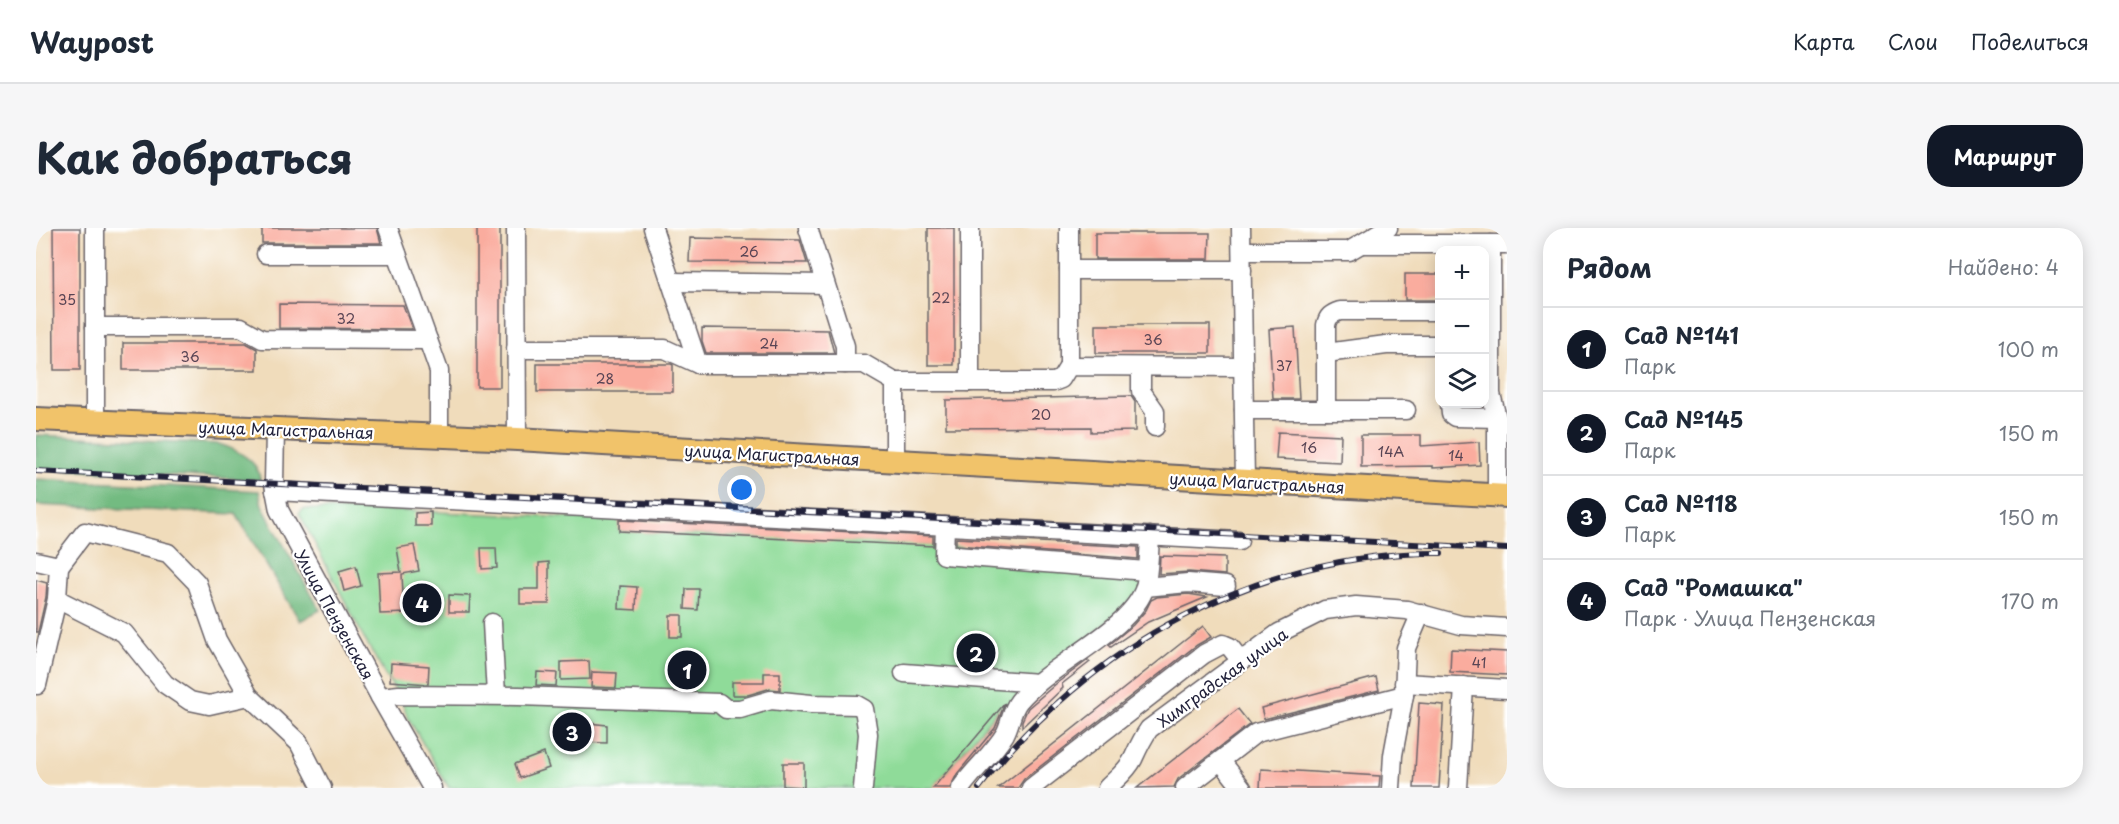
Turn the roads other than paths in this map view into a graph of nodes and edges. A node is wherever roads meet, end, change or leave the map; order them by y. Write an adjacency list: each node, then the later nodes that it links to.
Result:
1 (95, 228): 21 (street)
2 (388, 228): 14 (street)
3 (516, 228): 25 (street)
4 (653, 228): 17 (street)
5 (808, 228): 18 (street)
6 (970, 228): 33 (street)
7 (1069, 228): 15 (street)
8 (1241, 228): 12 (street)
9 (1388, 228): 11 (street)
10 (1502, 240): 11 (street); 19 (street)
11 (1360, 244): 12 (street)
12 (1242, 251): 16 (street)
13 (266, 254): 14 (street)
14 (397, 254): 22 (street)
15 (1069, 270): 16 (street); 29 (street)
16 (1242, 270): 31 (street)
17 (671, 282): 18 (street); 27 (street)
18 (825, 284): 28 (street)
19 (1489, 307)
20 (1435, 311): 26 (street)
21 (95, 327): 22 (street); 40 (street)
22 (428, 339): 43 (street)
23 (1489, 339): 38 (street)
24 (1435, 345): 26 (street)
25 (516, 349): 27 (street); 44 (street)
26 (1326, 353): 36 (street)
27 (698, 364): 28 (street)
28 (845, 364): 32 (street)
29 (1069, 366): 30 (street); 33 (street)
30 (1141, 367): 31 (street); 41 (street)
31 (1243, 367): 35 (street)
32 (895, 382): 33 (street); 45 (street)
33 (970, 382)
34 (1450, 408): 38 (street)
35 (1244, 410): 36 (street); 46 (street)
36 (1326, 410): 37 (street)
37 (1406, 410)
38 (1497, 418): 48 (street)
39 (36, 419): 40 (main road, улица Магистральная)
40 (95, 421): 42 (main road, улица Магистральная)
41 (1155, 427)
42 (275, 429): 43 (main road, улица Магистральная); 47 (street, Улица Пензенская)
43 (439, 436): 44 (main road, улица Магистральная)
44 (517, 439): 45 (main road, улица Магистральная)
45 (895, 461): 46 (main road, улица Магистральная)
46 (1245, 481): 48 (main road, улица Магистральная)
47 (274, 491): 49 (street); 71 (street, Улица Пензенская)
48 (1502, 496)
49 (945, 526): 50 (street); 54 (street)
50 (1046, 531): 51 (street); 54 (street)
51 (1150, 536): 52 (street); 56 (street)
52 (1239, 541)
53 (36, 561): 55 (street)
54 (1044, 563): 56 (street)
55 (59, 566): 58 (street); 70 (street)
56 (1146, 579): 57 (street); 64 (street)
57 (1226, 586)
58 (57, 599): 65 (street); 70 (street)
59 (1420, 613): 61 (street, Химградская улица); 62 (street, Химградская улица); 67 (street)
60 (492, 623): 69 (street)
61 (1507, 628)
62 (1241, 661): 73 (street, Химградская улица); 78 (street)
63 (904, 673): 64 (street)
64 (1038, 683): 77 (street)
65 (37, 685)
66 (1464, 686): 67 (street); 68 (street); 83 (street)
67 (1404, 689): 72 (street); 82 (street)
68 (1507, 689)
69 (496, 695): 71 (street); 76 (street)
70 (249, 696): 74 (street)
71 (380, 697): 75 (street, Улица Пензенская)
72 (1221, 760): 80 (street); 81 (street)
73 (1127, 781): 79 (street, Химградская улица)
74 (322, 788)
75 (432, 788)
76 (863, 788)
77 (961, 788)
78 (1031, 788)
79 (1107, 788)
80 (1185, 788)
81 (1242, 788)
82 (1391, 788)
83 (1458, 788)

